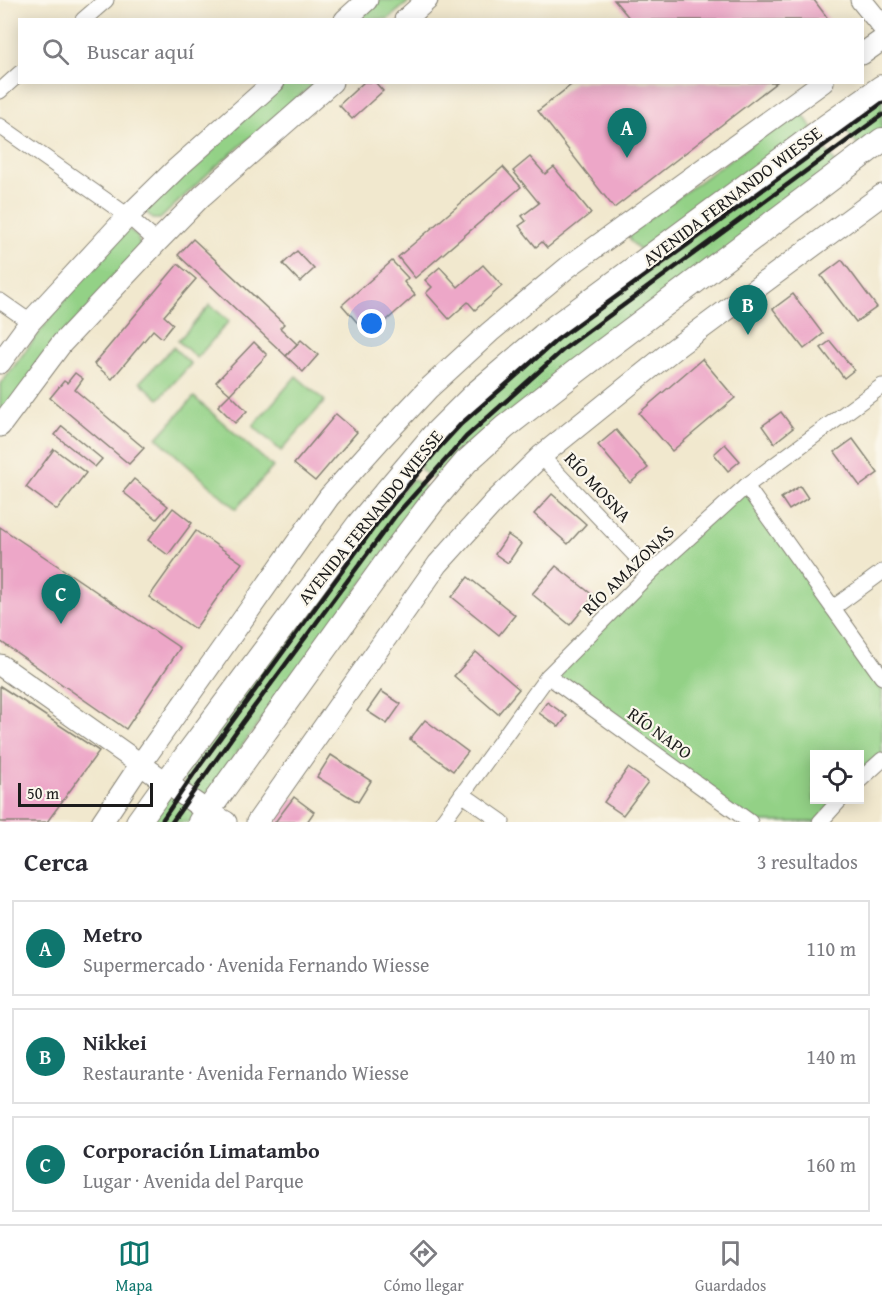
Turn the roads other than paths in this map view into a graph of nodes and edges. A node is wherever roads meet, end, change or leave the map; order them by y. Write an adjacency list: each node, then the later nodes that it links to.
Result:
1 (106, 0): 5 (street)
2 (367, 0): 6 (main road)
3 (427, 0): 7 (main road)
4 (861, 0): 8 (main road)
5 (85, 18)
6 (347, 18)
7 (407, 18)
8 (882, 26)
9 (882, 40): 10 (main road)
10 (864, 53)
11 (18, 75): 16 (street)
12 (272, 84): 20 (main road)
13 (330, 84): 21 (main road)
14 (820, 84): 36 (main road, AVENIDA FERNANDO WIESSE)
15 (882, 87): 38 (main road, AVENIDA FERNANDO WIESSE)
16 (0, 92)
17 (0, 126): 20 (street)
18 (882, 140): 41 (main road)
19 (882, 195): 27 (main road)
20 (128, 216): 21 (street); 23 (main road)
21 (157, 242): 26 (main road)
22 (0, 301): 23 (street)
23 (30, 322): 24 (main road)
24 (0, 363)
25 (882, 386): 28 (street, RÍO AMAZONAS)
26 (0, 426)
27 (541, 456): 29 (street, RÍO MOSNA); 44 (main road)
28 (746, 486): 29 (street, RÍO AMAZONAS); 31 (street)
29 (651, 572): 33 (street, RÍO AMAZONAS)
30 (882, 572): 31 (street)
31 (833, 608): 34 (street)
32 (0, 665): 36 (main road)
33 (548, 676): 39 (street, RÍO AMAZONAS); 47 (street, RÍO NAPO)
34 (882, 677)
35 (882, 760): 37 (street)
36 (140, 765): 38 (main road); 42 (main road, AVENIDA FERNANDO WIESSE)
37 (864, 776)
38 (166, 783): 41 (main road); 43 (main road, AVENIDA FERNANDO WIESSE)
39 (462, 794): 45 (street, RÍO AMAZONAS); 46 (street)
40 (836, 804): 48 (street)
41 (212, 820)
42 (102, 822)
43 (138, 822)
44 (257, 822)
45 (442, 822)
46 (502, 822)
47 (750, 822)
48 (820, 822)

